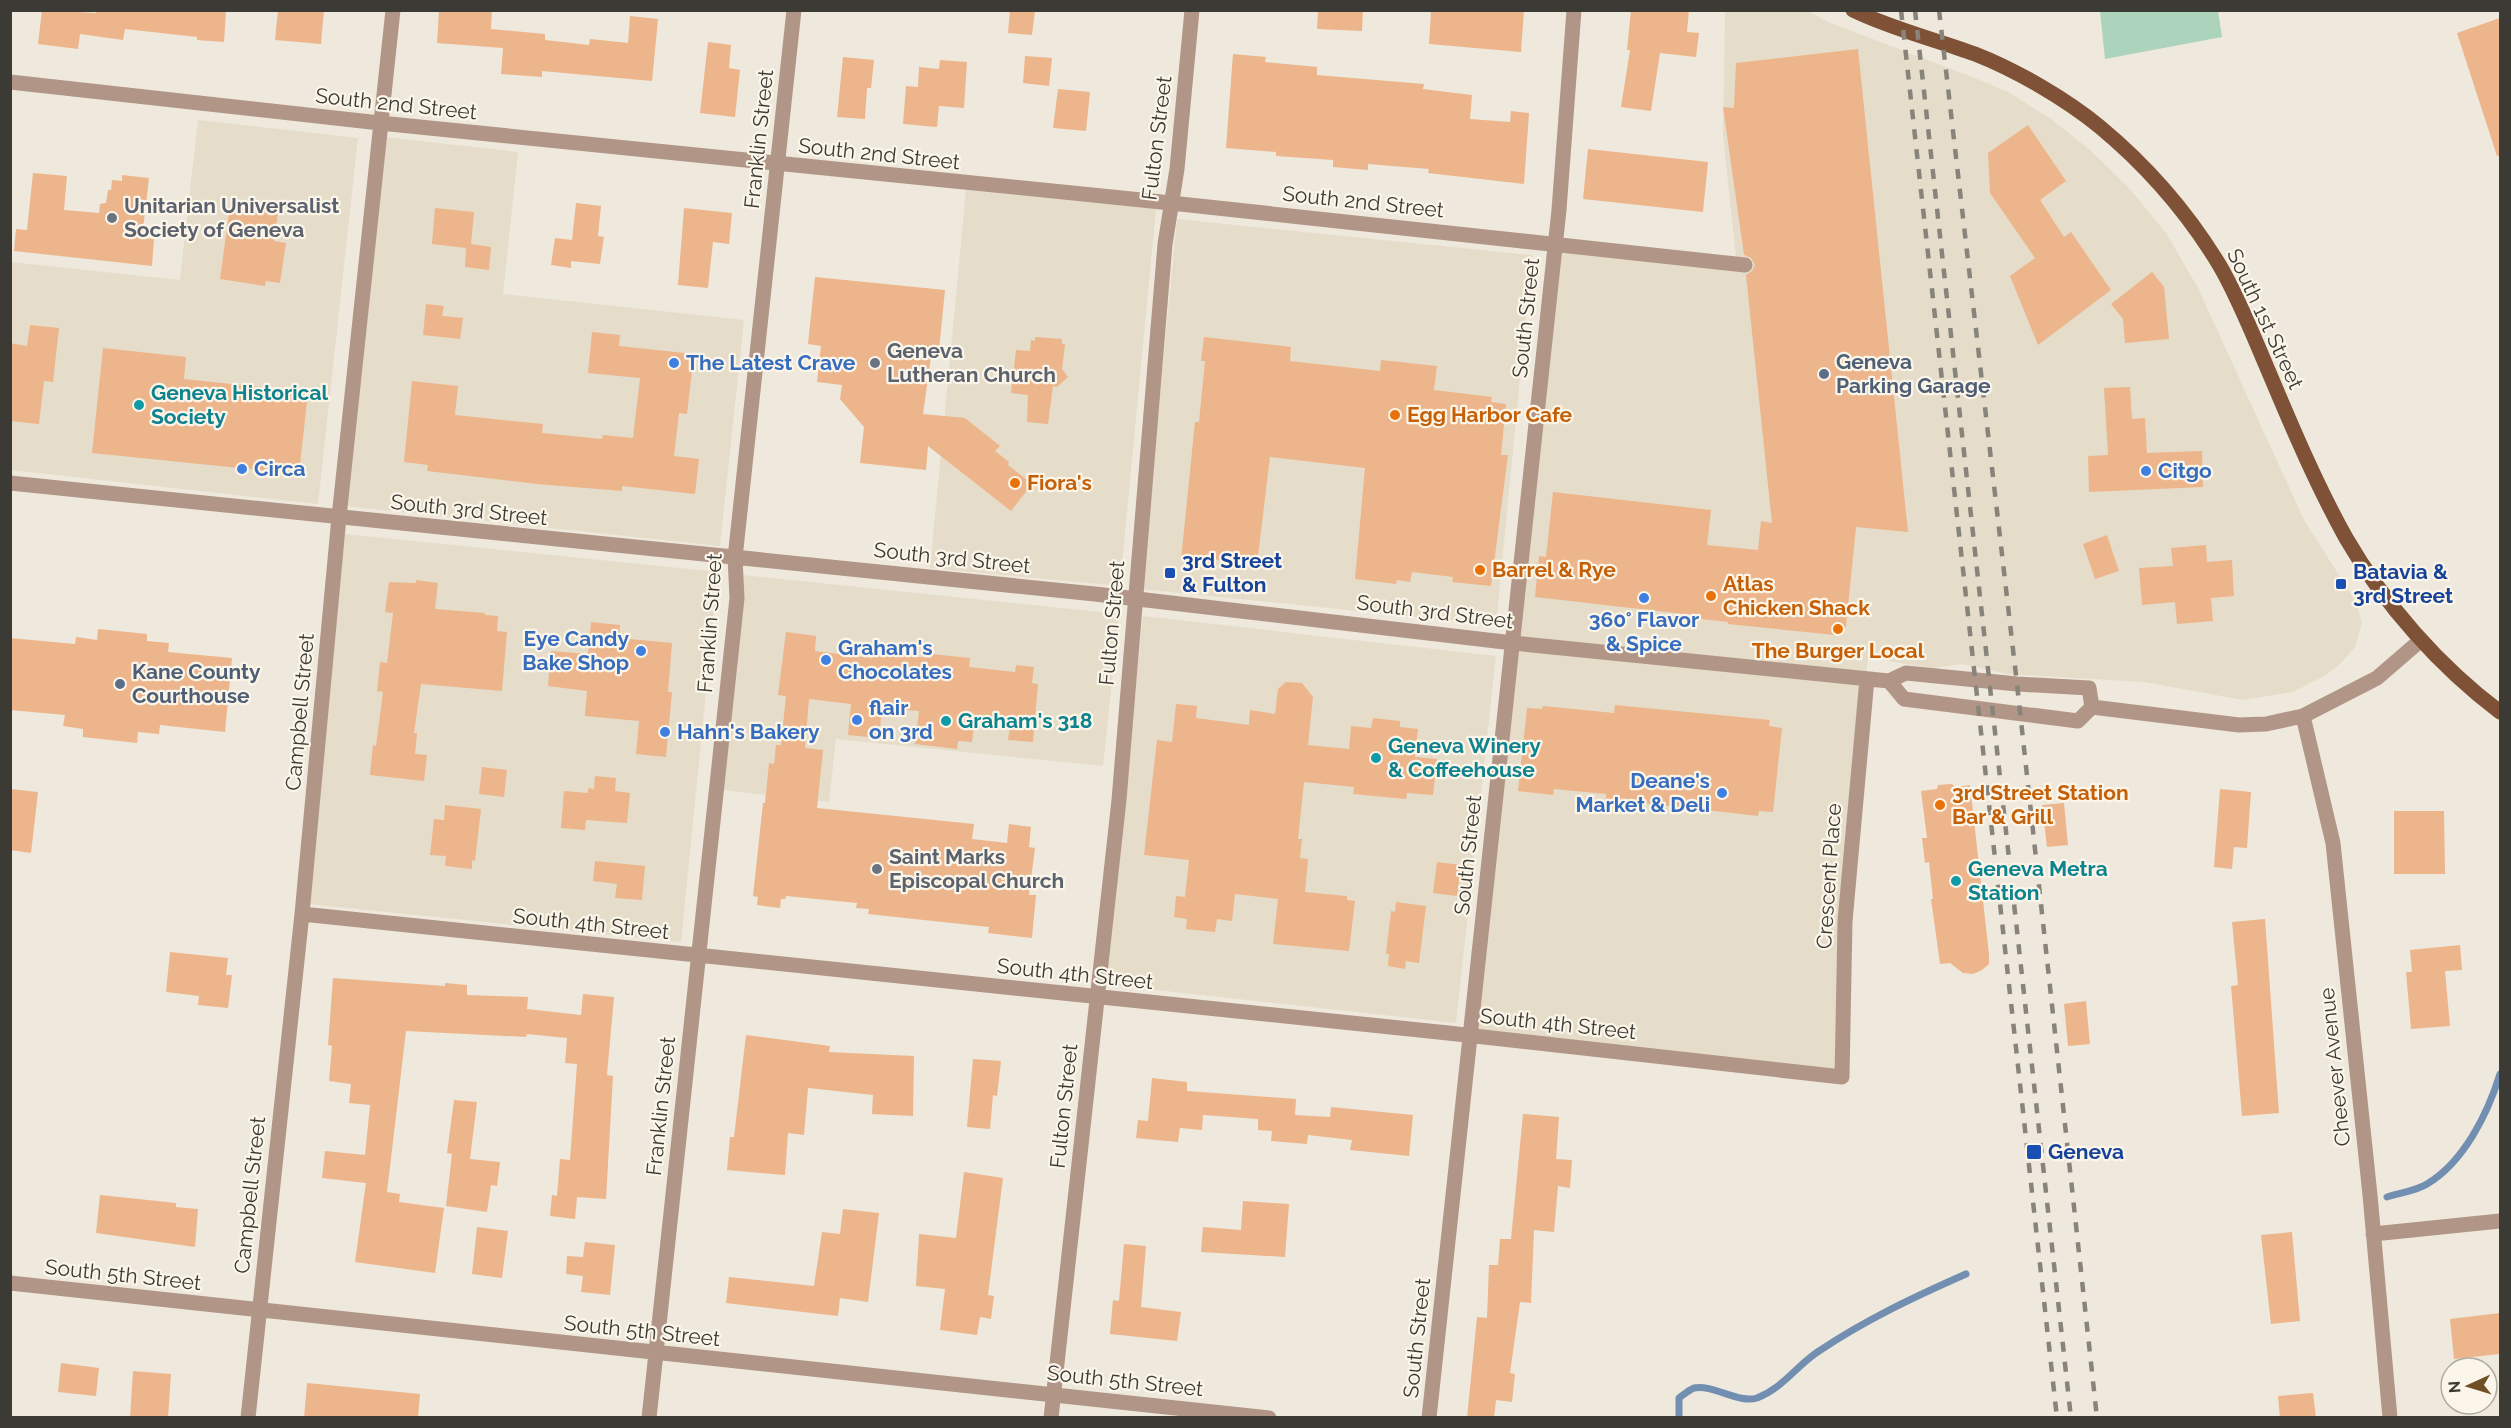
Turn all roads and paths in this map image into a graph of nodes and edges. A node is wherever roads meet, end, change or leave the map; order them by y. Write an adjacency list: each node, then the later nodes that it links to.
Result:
1 (393, 10): 7 (street, Campbell Street)
2 (794, 10): 8 (street, Franklin Street)
3 (1192, 10): 9 (street, Fulton Street)
4 (1574, 10): 10 (street, South Street)
5 (1853, 10): 16 (main road, South 1st Street)
6 (10, 82): 7 (street, South 2nd Street)
7 (380, 123): 8 (street, South 2nd Street); 13 (street, Campbell Street)
8 (776, 165): 9 (street, South 2nd Street); 14 (street, Franklin Street)
9 (1171, 203): 10 (street, South 2nd Street); 15 (street, Fulton Street)
10 (1555, 243): 11 (street, South 2nd Street); 17 (street, South Street)
11 (1745, 265)
12 (10, 483): 13 (street, South 3rd Street)
13 (339, 518): 14 (street, South 3rd Street); 23 (street, Campbell Street)
14 (735, 558): 15 (street, South 3rd Street); 24 (street, Franklin Street)
15 (1136, 599): 17 (street, South 3rd Street); 25 (street, Fulton Street)
16 (2421, 640): 21 (main road, South 1st Street); 22 (street)
17 (1513, 643): 18 (street, South 3rd Street); 26 (street, South Street)
18 (1867, 679): 19 (street, South 3rd Street); 27 (street, Crescent Place)
19 (1889, 681): 20 (street); 20 (street, South 3rd Street)
20 (2092, 707): 22 (street)
21 (2500, 712)
22 (2303, 716): 29 (street, Cheever Avenue)
23 (302, 914): 24 (street, South 4th Street); 31 (street, Campbell Street)
24 (698, 956): 25 (street, South 4th Street); 32 (street, Franklin Street)
25 (1097, 998): 26 (street, South 4th Street); 33 (street, Fulton Street)
26 (1470, 1036): 27 (street, South 4th Street); 38 (street, South Street)
27 (1842, 1077)
28 (2500, 1221): 29 (street)
29 (2373, 1234): 39 (street, Cheever Avenue)
30 (10, 1283): 31 (street, South 5th Street)
31 (259, 1311): 32 (street, South 5th Street); 34 (street, Campbell Street)
32 (656, 1353): 33 (street, South 5th Street); 35 (street, Franklin Street)
33 (1053, 1395): 36 (street, Fulton Street); 37 (street, South 5th Street)
34 (248, 1418)
35 (649, 1418)
36 (1051, 1418)
37 (1269, 1418)
38 (1429, 1418)
39 (2390, 1418)

